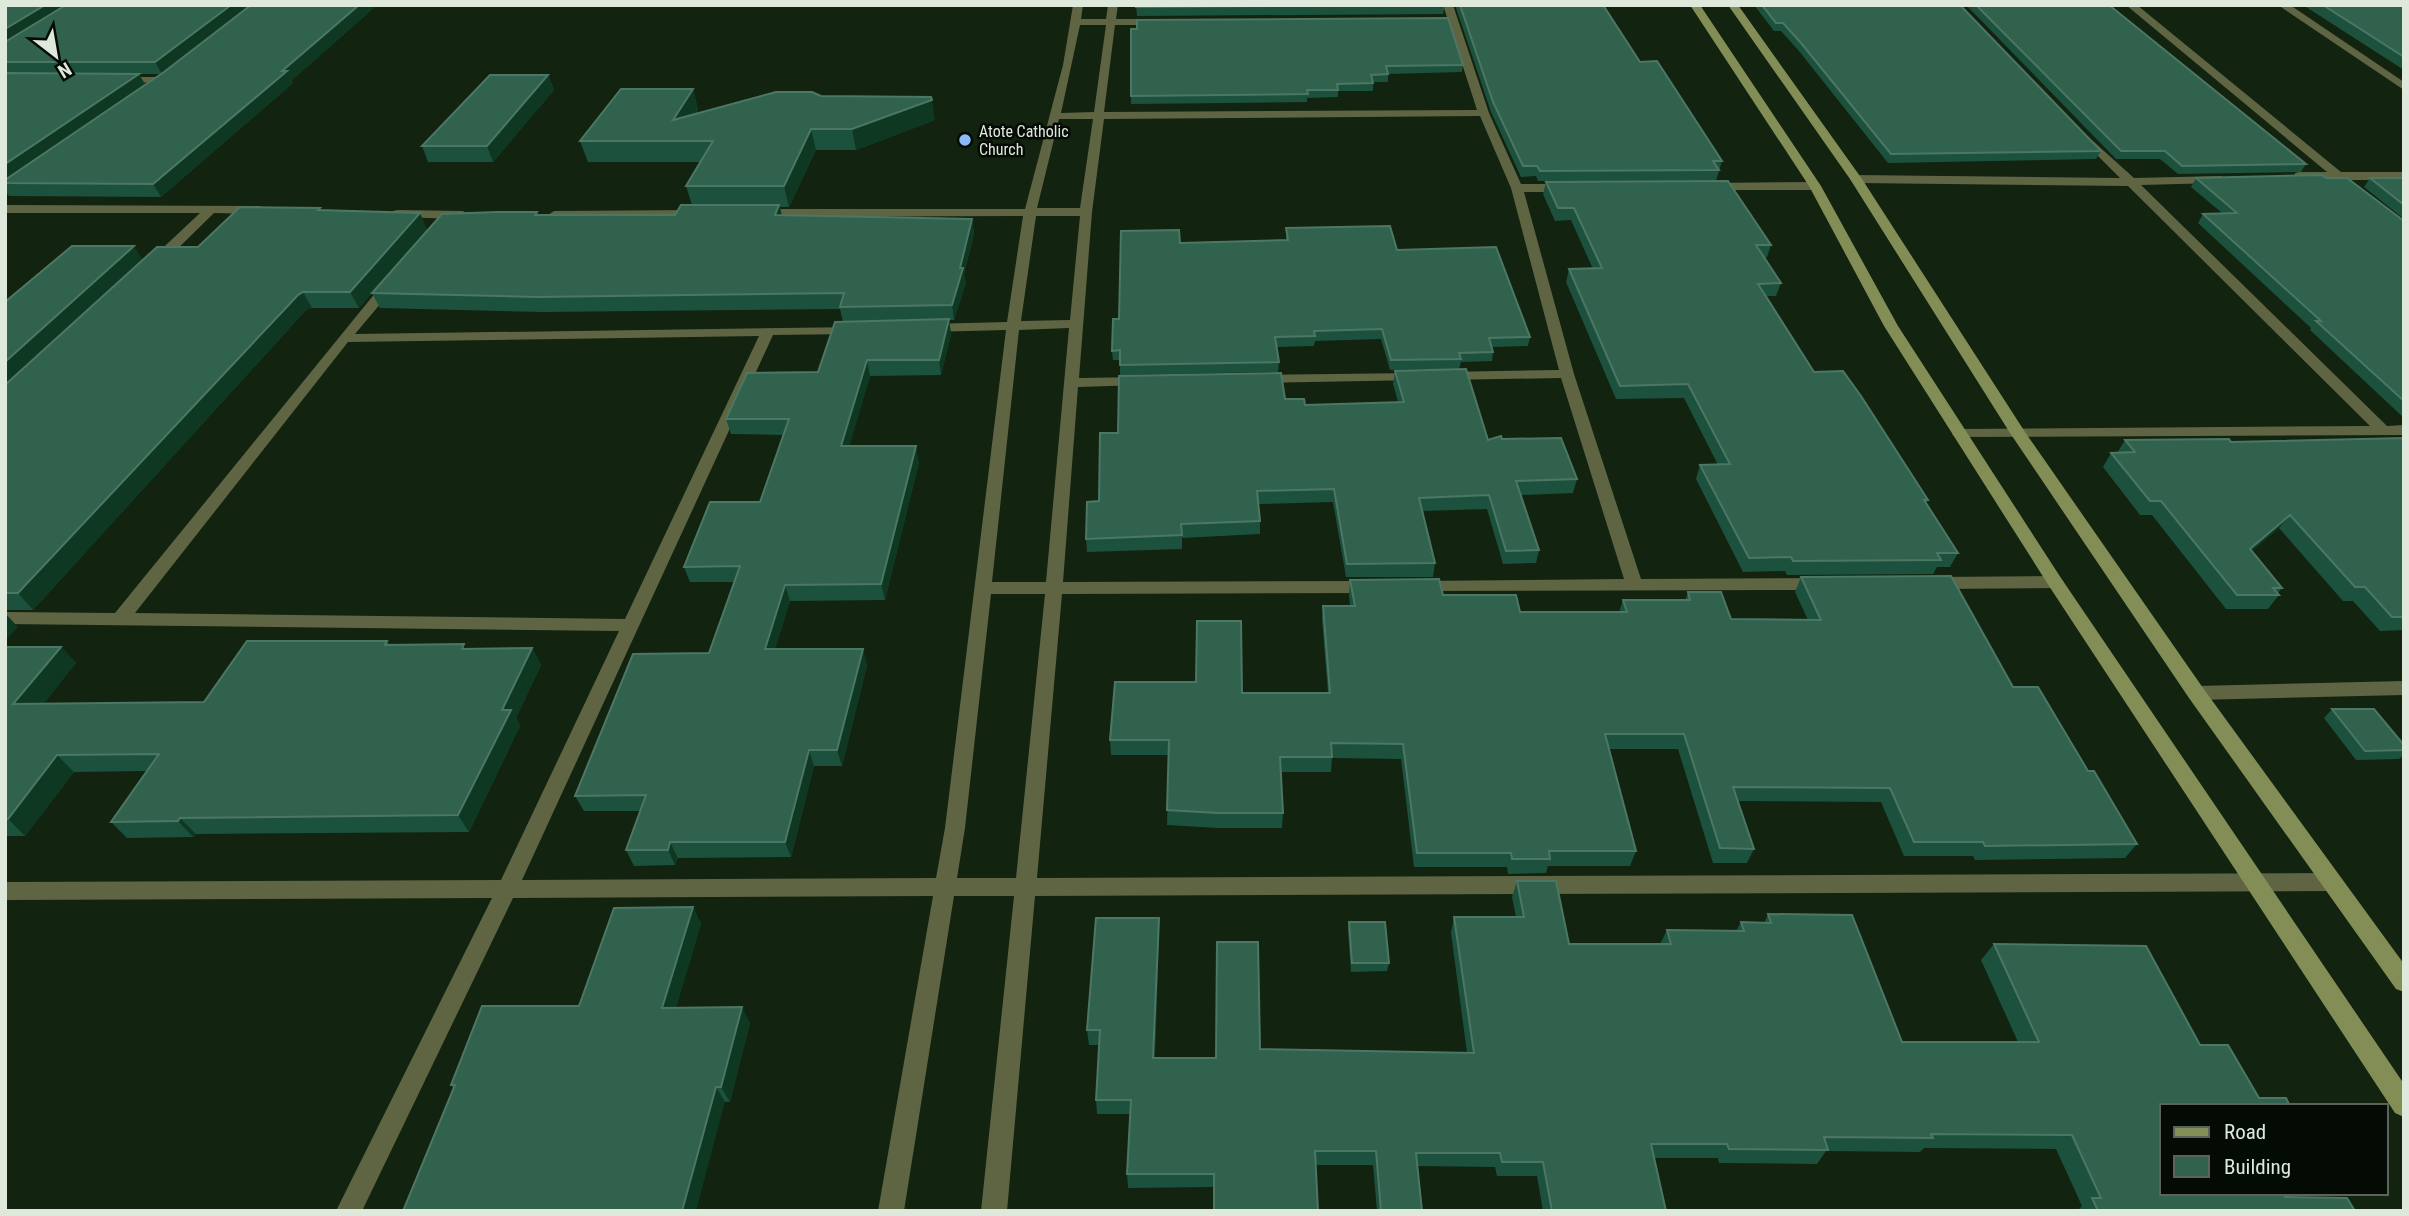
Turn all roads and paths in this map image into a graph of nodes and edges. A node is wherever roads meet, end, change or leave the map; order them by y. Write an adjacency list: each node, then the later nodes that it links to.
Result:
1 (1448, 5): 14 (street)
2 (1695, 5): 24 (main road)
3 (1733, 5): 21 (main road)
4 (2131, 5): 18 (street)
5 (2283, 5): 12 (street)
6 (1076, 14): 7 (street); 15 (street)
7 (1113, 14): 8 (street); 16 (street)
8 (1167, 22)
9 (175, 72): 11 (street)
10 (111, 80): 11 (street)
11 (164, 80): 13 (street)
12 (2404, 87)
13 (142, 96)
14 (1484, 113): 16 (street); 26 (street)
15 (1054, 116): 16 (street); 32 (street)
16 (1098, 116): 33 (street)
17 (2071, 123): 23 (street)
18 (2338, 175): 19 (street); 20 (street); 28 (street)
19 (2404, 176)
20 (2282, 177)
21 (1856, 179): 23 (street); 53 (main road)
22 (2226, 179): 23 (street)
23 (2128, 182): 51 (street)
24 (1815, 186): 25 (street); 54 (main road)
25 (1693, 187)
26 (1517, 188): 27 (street); 47 (street)
27 (1585, 188)
28 (2357, 190)
29 (5, 209): 30 (street)
30 (212, 209): 31 (street); 39 (street)
31 (278, 211)
32 (1030, 212): 33 (street); 36 (street); 42 (street)
33 (1086, 212): 41 (street)
34 (384, 214): 37 (street)
35 (713, 214): 38 (street)
36 (740, 214)
37 (478, 215)
38 (547, 215)
39 (143, 274)
40 (397, 276): 46 (street)
41 (1076, 324): 42 (street); 50 (street)
42 (1013, 326): 43 (street); 59 (street)
43 (918, 328)
44 (877, 330): 45 (street)
45 (768, 332): 46 (street); 63 (street)
46 (344, 338): 62 (street)
47 (1567, 374): 48 (street); 58 (street)
48 (1250, 379)
49 (1154, 381): 50 (street)
50 (1071, 383): 60 (street)
51 (2383, 430): 52 (street); 53 (street)
52 (2404, 430)
53 (2018, 433): 54 (street); 65 (main road)
54 (1960, 434): 55 (main road)
55 (2055, 582): 56 (street); 66 (main road)
56 (1919, 583)
57 (1838, 584): 58 (street)
58 (1634, 586): 60 (street)
59 (984, 588): 60 (street); 70 (street)
60 (1054, 588): 68 (street)
61 (5, 618): 62 (street)
62 (121, 618): 63 (street)
63 (632, 625): 69 (street)
64 (2404, 688): 65 (street)
65 (2196, 693): 67 (main road)
66 (2256, 881): 67 (street); 68 (street); 73 (main road)
67 (2332, 882): 72 (main road)
68 (1024, 885): 70 (street); 76 (street)
69 (508, 887): 70 (street); 71 (street); 74 (street)
70 (945, 888): 75 (street)
71 (5, 891)
72 (2404, 982)
73 (2404, 1104)
74 (349, 1211)
75 (891, 1211)
76 (994, 1211)

